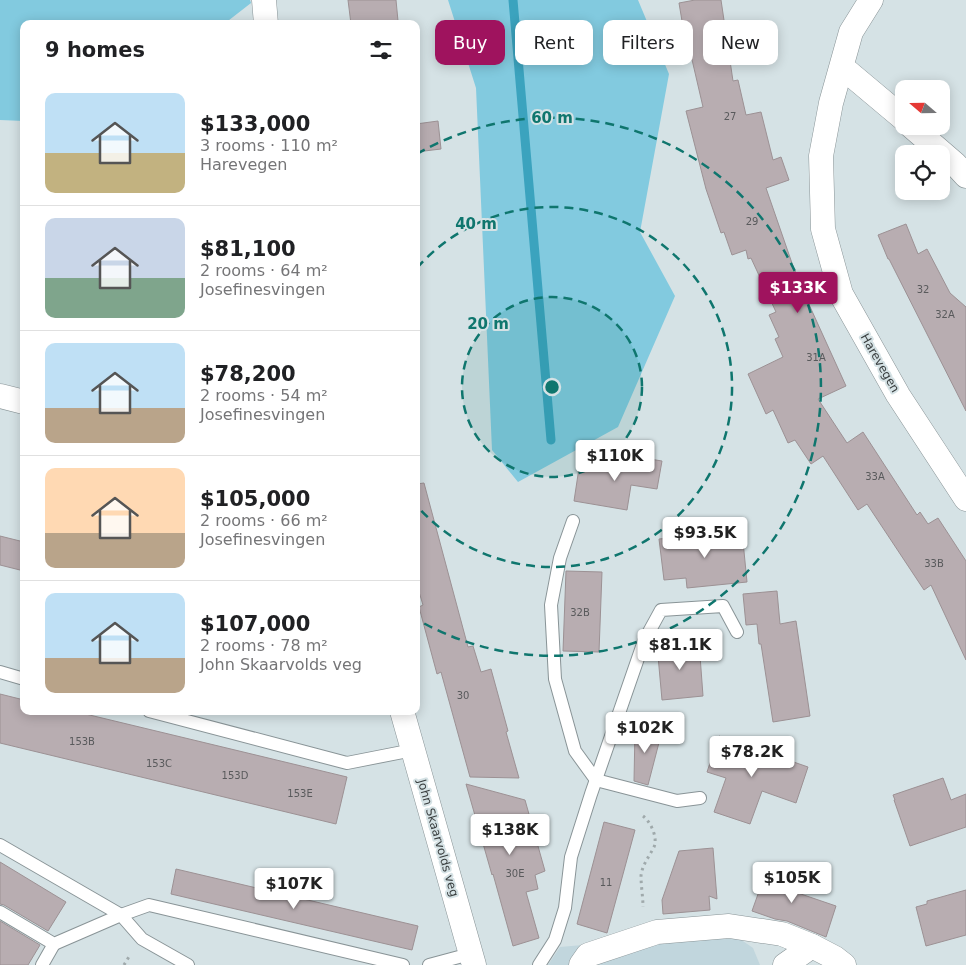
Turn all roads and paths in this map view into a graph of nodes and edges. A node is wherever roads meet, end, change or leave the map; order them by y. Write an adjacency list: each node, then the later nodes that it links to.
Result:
1 (264, 0): 3 (street)
2 (871, 0): 4 (street, Harevegen)
3 (266, 20)
4 (842, 66): 5 (street); 10 (street, Harevegen)
5 (895, 112)
6 (922, 135): 7 (street)
7 (966, 176)
8 (0, 396): 9 (street)
9 (20, 401)
10 (966, 499)
11 (573, 521): 18 (lane)
12 (737, 632): 18 (lane)
13 (0, 672): 14 (lane)
14 (20, 677)
15 (164, 715): 17 (lane)
16 (403, 715): 17 (street, John Skaarvolds veg)
17 (413, 750): 27 (street, John Skaarvolds veg)
18 (596, 780): 19 (lane); 32 (lane)
19 (700, 798)
20 (641, 815): 24 (path)
21 (0, 845): 23 (lane)
22 (0, 912): 25 (lane)
23 (121, 915): 25 (lane); 29 (lane); 30 (lane)
24 (657, 932): 26 (street); 33 (street)
25 (54, 944): 28 (lane)
26 (812, 946): 34 (street); 35 (street)
27 (472, 959): 31 (lane)
28 (42, 965)
29 (188, 965)
30 (403, 965)
31 (429, 965)
32 (539, 965)
33 (581, 965)
34 (784, 965)
35 (844, 965)

